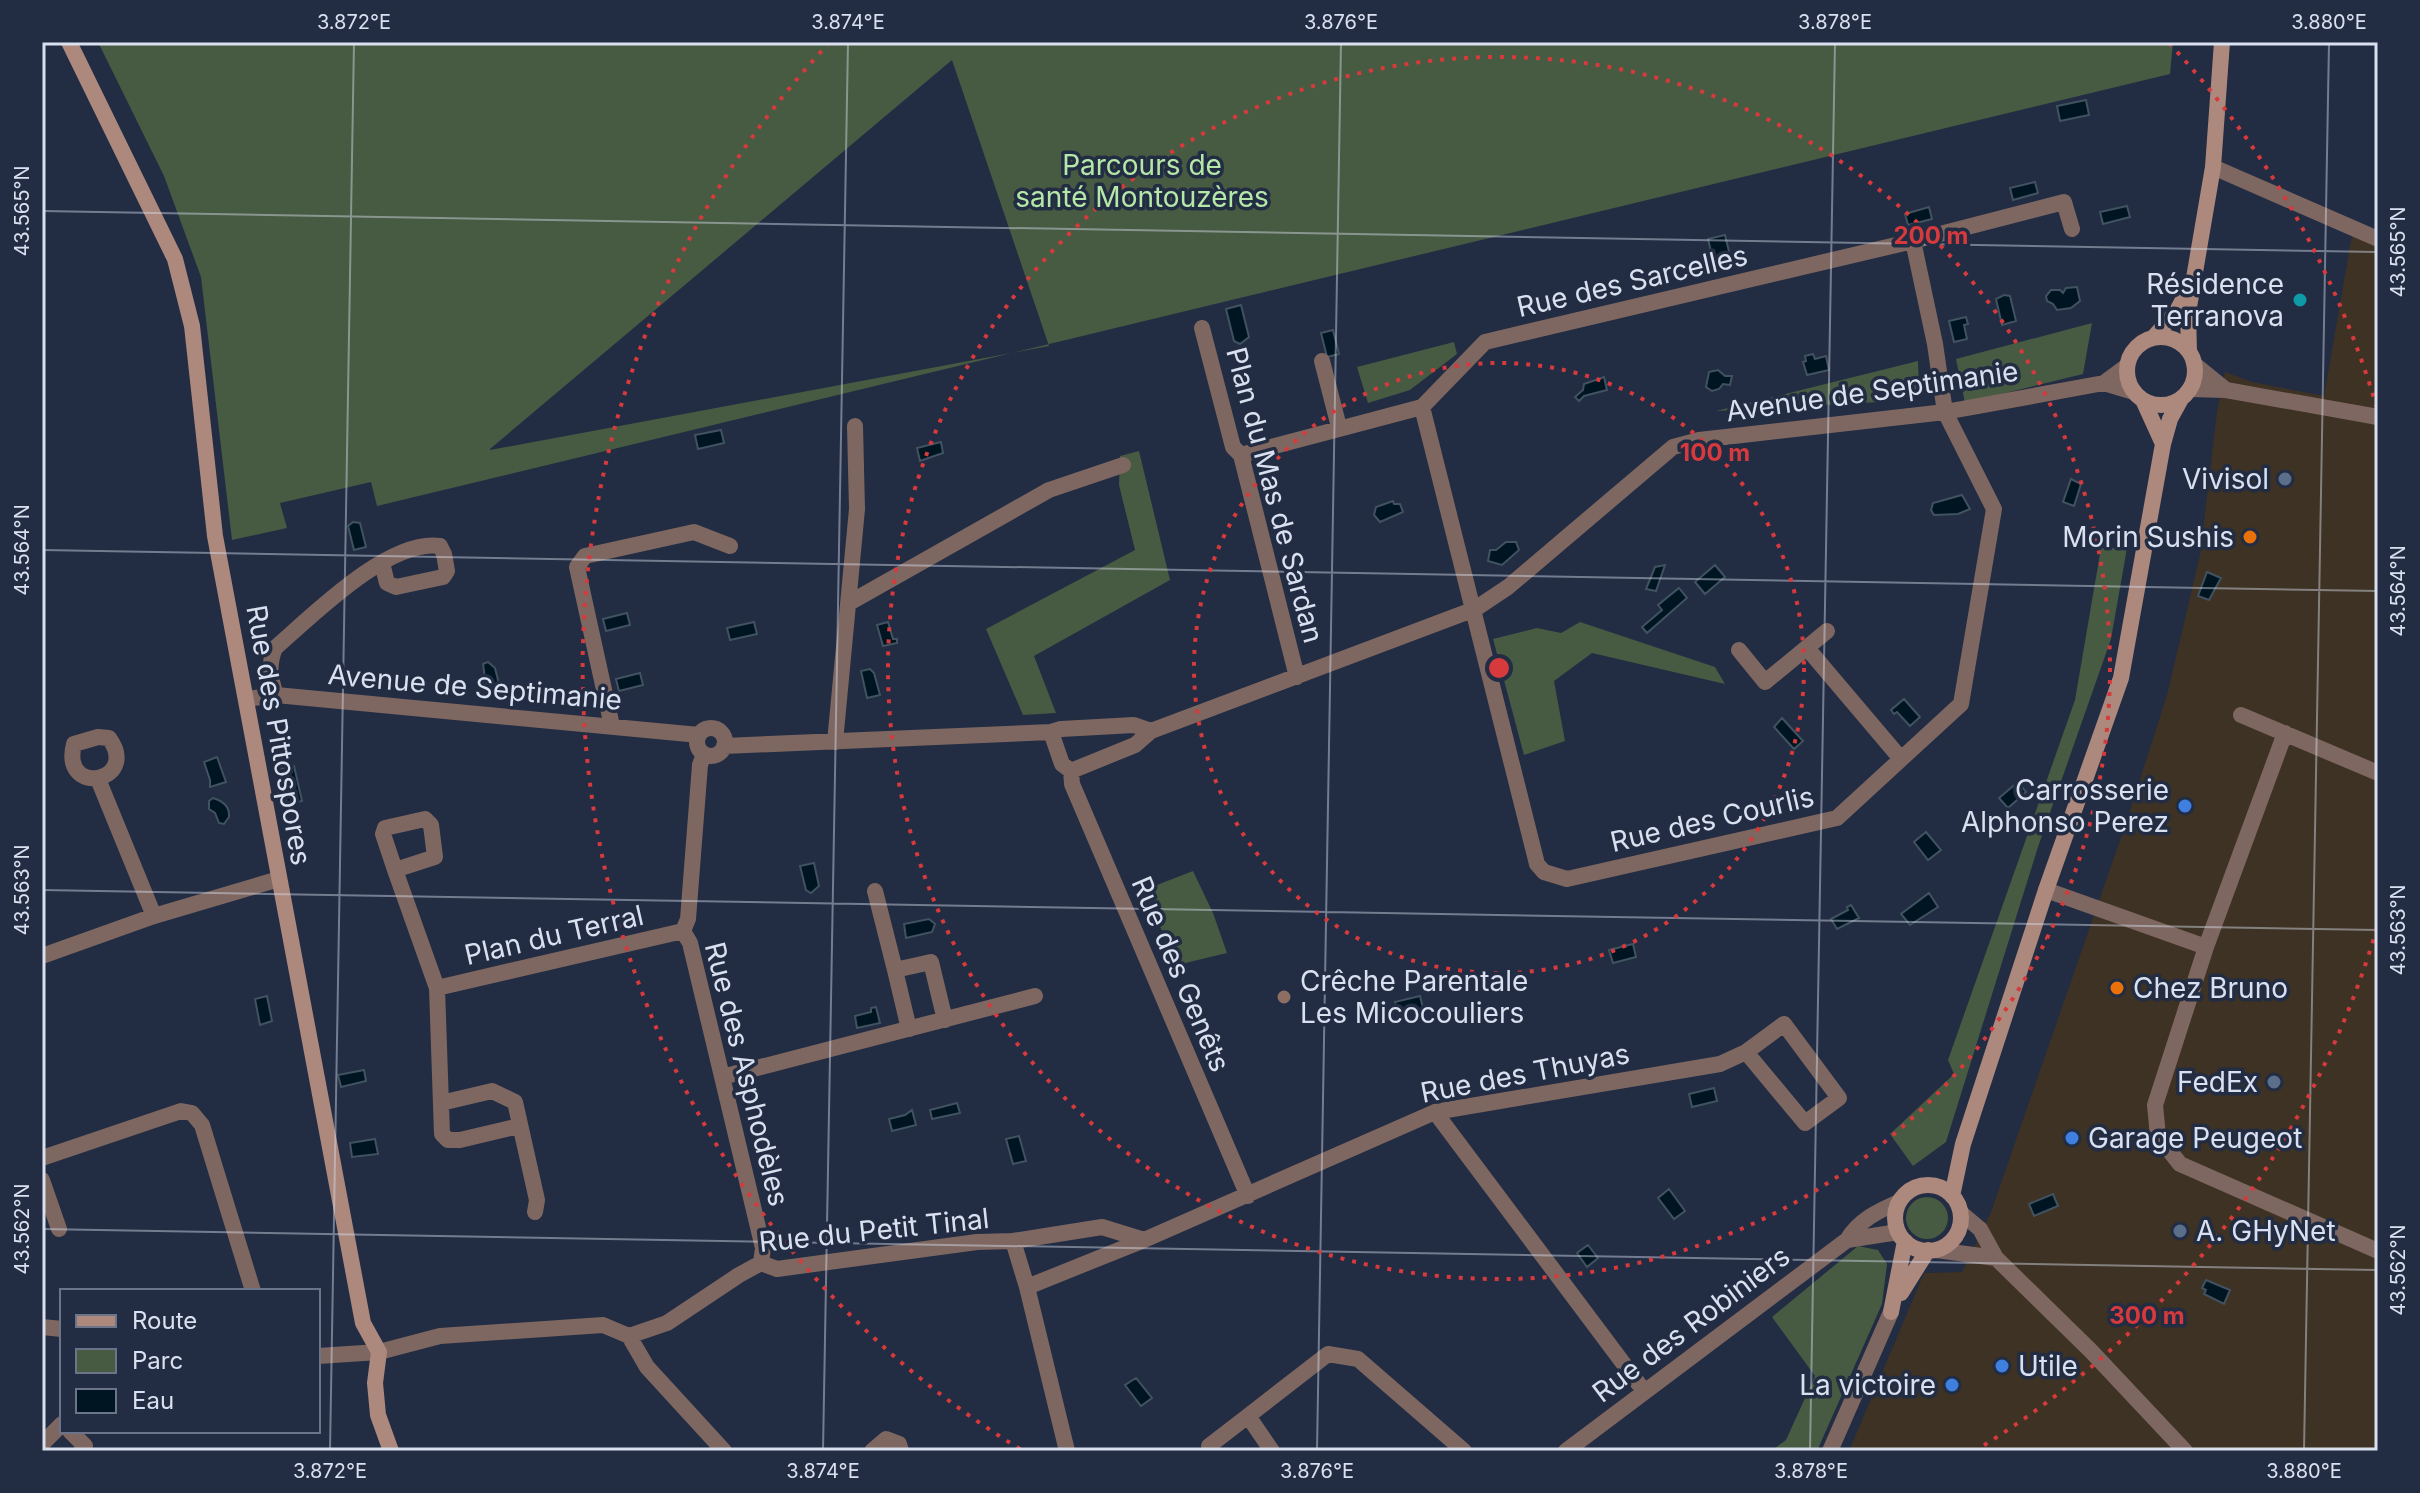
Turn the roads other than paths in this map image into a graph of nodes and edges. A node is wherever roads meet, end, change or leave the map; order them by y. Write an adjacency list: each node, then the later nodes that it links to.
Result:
1 (69, 42): 34 (street, Rue des Pittospores)
2 (2222, 42): 3 (street)
3 (2213, 167): 5 (street); 7 (street)
4 (2072, 229): 6 (street, Rue des Sarcelles)
5 (2378, 239)
6 (1913, 241): 17 (street, Rue des Sarcelles); 18 (street)
7 (2191, 285): 9 (street); 10 (street)
8 (1202, 328): 23 (street, Plan du Mas de Sardan)
9 (2153, 338): 10 (street); 12 (street)
10 (2191, 358): 14 (street); 15 (street)
11 (1322, 361): 21 (street)
12 (2127, 366): 13 (street, Avenue de Septimanie); 16 (street)
13 (2104, 383): 16 (street, Avenue de Septimanie); 18 (street, Avenue de Septimanie)
14 (2226, 390): 15 (street); 19 (street)
15 (2185, 394): 16 (street); 22 (street)
16 (2138, 396): 22 (street)
17 (1422, 407): 21 (street); 28 (street)
18 (1945, 412): 28 (street, Avenue de Septimanie); 44 (street, Rue des Courlis)
19 (2378, 417)
20 (855, 426): 27 (street)
21 (1339, 427): 23 (street)
22 (2163, 444): 50 (street)
23 (1241, 455): 32 (street, Plan du Mas de Sardan)
24 (1123, 465): 27 (street)
25 (730, 546): 36 (street)
26 (382, 563): 33 (street)
27 (849, 603): 41 (street)
28 (1475, 609): 32 (street, Avenue de Septimanie); 44 (street, Rue des Courlis)
29 (1827, 631): 30 (street)
30 (1807, 648): 31 (street); 44 (street)
31 (1739, 650)
32 (1297, 677): 37 (street, Avenue de Septimanie)
33 (276, 695): 34 (street, Avenue de Septimanie); 36 (street, Avenue de Septimanie)
34 (247, 699): 49 (street, Rue des Pittospores)
35 (2241, 715): 39 (street)
36 (612, 726): 40 (street, Avenue de Septimanie)
37 (1151, 731): 38 (street, Avenue de Septimanie); 45 (street, Avenue de Septimanie)
38 (1051, 732): 41 (street, Avenue de Septimanie); 45 (street)
39 (2285, 733): 46 (street); 54 (street)
40 (699, 735): 42 (street, Avenue de Septimanie); 43 (street)
41 (835, 742): 42 (street, Avenue de Septimanie)
42 (724, 746): 43 (street, Avenue de Septimanie)
43 (704, 754): 53 (street, Rue des Asphodèles)
44 (1901, 759)
45 (1071, 771): 70 (street, Rue des Genêts)
46 (2378, 773)
47 (98, 779): 52 (street)
48 (395, 870): 57 (street, Plan du Terral)
49 (279, 879): 52 (street); 88 (street, Rue des Pittospores)
50 (2046, 890): 54 (street); 66 (street)
51 (875, 891): 56 (street)
52 (154, 916): 55 (street)
53 (683, 931): 57 (street, Plan du Terral); 62 (street, Rue des Asphodèles)
54 (2206, 947): 81 (street)
55 (42, 956)
56 (895, 970): 59 (street); 60 (street)
57 (437, 988): 63 (street, Plan du Terral)
58 (1035, 996): 59 (street)
59 (945, 1020): 60 (street)
60 (909, 1029): 62 (street)
61 (1746, 1052): 61 (street, Rue des Thuyas); 64 (street, Rue des Thuyas)
62 (722, 1077): 83 (street, Rue des Asphodèles)
63 (441, 1103): 65 (street); 65 (street, Plan du Terral)
64 (1435, 1112): 70 (street, Rue des Thuyas); 90 (street)
65 (519, 1126): 73 (street)
66 (1963, 1144): 69 (street); 71 (street)
67 (42, 1158): 85 (street)
68 (42, 1180): 75 (street)
69 (1932, 1185): 71 (street); 72 (street)
70 (1248, 1196): 77 (street, Rue des Thuyas)
71 (1952, 1196): 74 (street)
72 (1899, 1202): 76 (street); 78 (street, Rue des Robiniers)
73 (535, 1212)
74 (1961, 1213): 80 (street); 82 (street)
75 (59, 1229)
76 (1901, 1237): 78 (street, Rue des Robiniers); 80 (street); 86 (street)
77 (1144, 1240): 79 (street); 84 (street, Rue des Thuyas)
78 (1847, 1240): 90 (street, Rue des Robiniers)
79 (1013, 1241): 83 (street, Rue du Petit Tinal); 84 (street)
80 (1932, 1250): 82 (street); 86 (street)
81 (2378, 1251)
82 (1996, 1258): 106 (street)
83 (761, 1263): 87 (street, Rue du Petit Tinal)
84 (1027, 1287): 100 (street)
85 (252, 1289)
86 (1891, 1312): 105 (street)
87 (629, 1336): 88 (street); 97 (street)
88 (379, 1352): 89 (street); 96 (street)
89 (320, 1356)
90 (1644, 1391): 104 (street, Rue des Robiniers)
91 (1248, 1416): 101 (street); 102 (street); 103 (street)
92 (60, 1426): 94 (street)
93 (72, 1433): 95 (street)
94 (42, 1444)
95 (85, 1449)
96 (391, 1451)
97 (724, 1451)
98 (872, 1451): 99 (street)
99 (901, 1451)
100 (1067, 1451)
101 (1213, 1451)
102 (1272, 1451)
103 (1464, 1451)
104 (1566, 1451)
105 (1830, 1451)
106 (2185, 1451)

